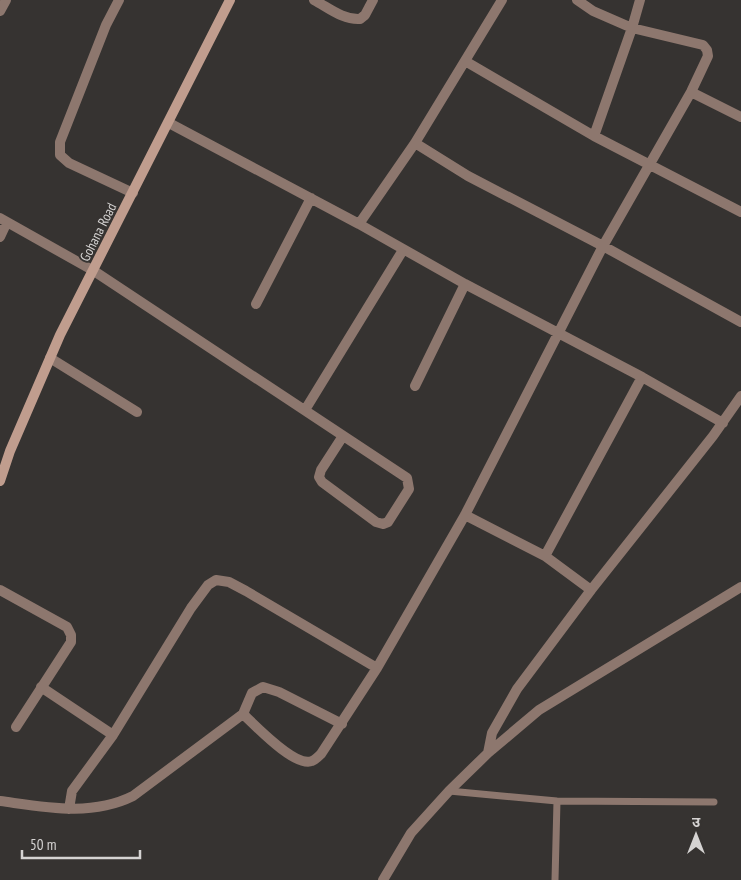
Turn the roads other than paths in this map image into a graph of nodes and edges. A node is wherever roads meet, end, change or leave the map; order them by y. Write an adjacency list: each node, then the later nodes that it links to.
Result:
1 (6, 0): 9 (street)
2 (118, 0): 18 (street)
3 (230, 0): 14 (main road, Gohana Road)
4 (314, 0): 5 (street)
5 (372, 0)
6 (502, 0): 11 (street)
7 (577, 0): 10 (street)
8 (640, 0): 10 (street)
9 (0, 11)
10 (632, 28): 12 (street); 15 (street)
11 (466, 61): 15 (street); 16 (street)
12 (691, 92): 13 (street); 17 (street)
13 (741, 117)
14 (168, 122): 18 (main road, Gohana Road); 19 (street)
15 (594, 136): 17 (street)
16 (415, 143): 22 (street); 24 (street)
17 (650, 166): 20 (street); 24 (street)
18 (133, 193): 26 (main road, Gohana Road)
19 (311, 198): 22 (street); 28 (street)
20 (741, 212)
21 (4, 220): 23 (street); 26 (street)
22 (360, 224): 25 (street)
23 (0, 236)
24 (603, 246): 29 (street); 30 (street)
25 (403, 250): 27 (street); 35 (street)
26 (94, 271): 31 (main road, Gohana Road); 35 (street)
27 (465, 284): 30 (street); 33 (street)
28 (256, 304)
29 (741, 322)
30 (558, 333): 32 (street); 40 (street)
31 (50, 358): 36 (street); 39 (main road, Gohana Road)
32 (642, 377): 37 (street); 41 (street)
33 (415, 386)
34 (741, 396): 37 (street)
35 (305, 410): 38 (street)
36 (137, 412)
37 (723, 423): 44 (street)
38 (343, 436): 38 (street)
39 (0, 481)
40 (465, 515): 41 (street); 45 (street)
41 (545, 556): 44 (street)
42 (741, 587): 51 (street)
43 (0, 590): 46 (street)
44 (591, 590): 51 (street)
45 (377, 668): 48 (street); 50 (street)
46 (41, 687): 49 (street); 50 (street)
47 (243, 714): 48 (street); 48 (street); 56 (street)
48 (342, 724)
49 (16, 727)
50 (113, 735): 56 (street)
51 (488, 752): 52 (street)
52 (448, 791): 53 (lane); 57 (street)
53 (557, 801): 55 (lane); 58 (lane)
54 (0, 802): 56 (street)
55 (714, 802)
56 (69, 809)
57 (383, 880)
58 (555, 880)

